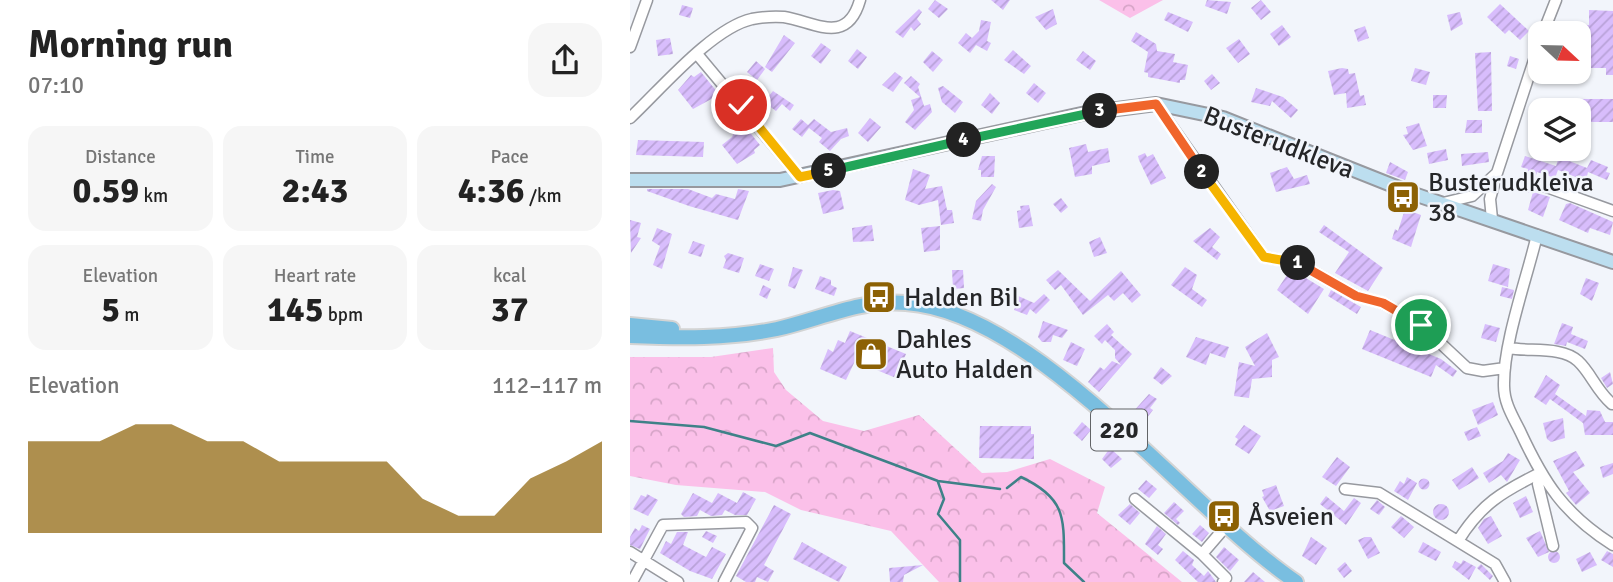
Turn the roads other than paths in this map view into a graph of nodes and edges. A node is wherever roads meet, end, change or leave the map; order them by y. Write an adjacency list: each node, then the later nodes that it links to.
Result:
1 (647, 0): 5 (street)
2 (860, 0): 6 (street)
3 (1556, 0): 4 (street)
4 (1548, 21)
5 (630, 47)
6 (697, 54): 9 (street); 11 (street)
7 (1528, 78): 10 (street)
8 (1156, 104): 11 (street, Busterudkleva); 14 (street, Busterudkleva); 23 (street)
9 (630, 118)
10 (1497, 173): 14 (street); 16 (street)
11 (800, 177): 12 (street, Busterudkleva)
12 (630, 178)
13 (1541, 185): 15 (street)
14 (1442, 203): 16 (street, Busterudkleva)
15 (1613, 211)
16 (1492, 219): 17 (street, Busterudkleva)
17 (1537, 235): 18 (street, Busterudkleva); 22 (street)
18 (1613, 262)
19 (630, 325): 20 (main road, 220)
20 (696, 335): 21 (main road, 220); 28 (main road, 220)
21 (630, 336)
22 (1509, 348): 23 (street); 24 (street)
23 (1506, 368): 25 (street)
24 (1612, 404)
25 (1540, 473): 29 (street); 30 (street); 31 (street)
26 (1345, 489): 29 (street)
27 (1135, 499): 33 (street)
28 (1227, 525): 33 (street); 39 (main road, 220)
29 (1458, 541): 40 (street)
30 (1613, 545)
31 (1553, 546)
32 (630, 552): 34 (street)
33 (1202, 554): 38 (street)
34 (643, 561): 35 (street); 36 (street); 37 (street)
35 (632, 582)
36 (678, 582)
37 (724, 582)
38 (1223, 582)
39 (1296, 582)
40 (1505, 582)

